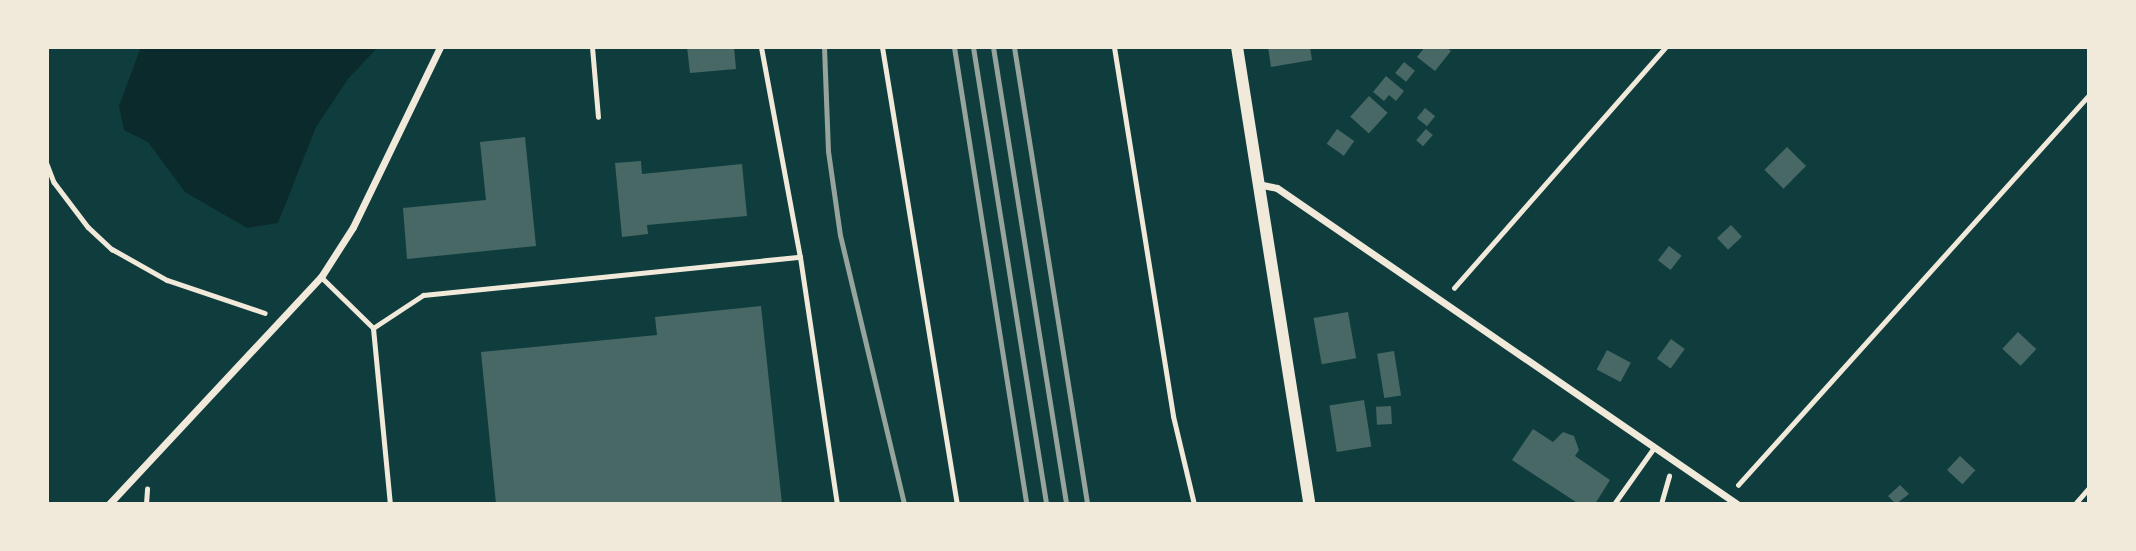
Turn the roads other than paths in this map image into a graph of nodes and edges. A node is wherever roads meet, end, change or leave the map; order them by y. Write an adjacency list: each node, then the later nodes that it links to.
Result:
1 (440, 47): 10 (street)
2 (592, 47): 7 (lane)
3 (761, 47): 9 (lane)
4 (882, 47): 16 (lane)
5 (1114, 47): 17 (lane)
6 (1237, 47): 8 (street)
7 (598, 117)
8 (1258, 184): 12 (street); 18 (street)
9 (800, 257): 11 (lane); 15 (lane)
10 (321, 276): 11 (lane); 13 (street)
11 (373, 328): 14 (lane)
12 (1653, 449): 19 (lane); 20 (street)
13 (109, 504)
14 (390, 504)
15 (836, 504)
16 (957, 504)
17 (1194, 504)
18 (1308, 504)
19 (1614, 504)
20 (1737, 504)

